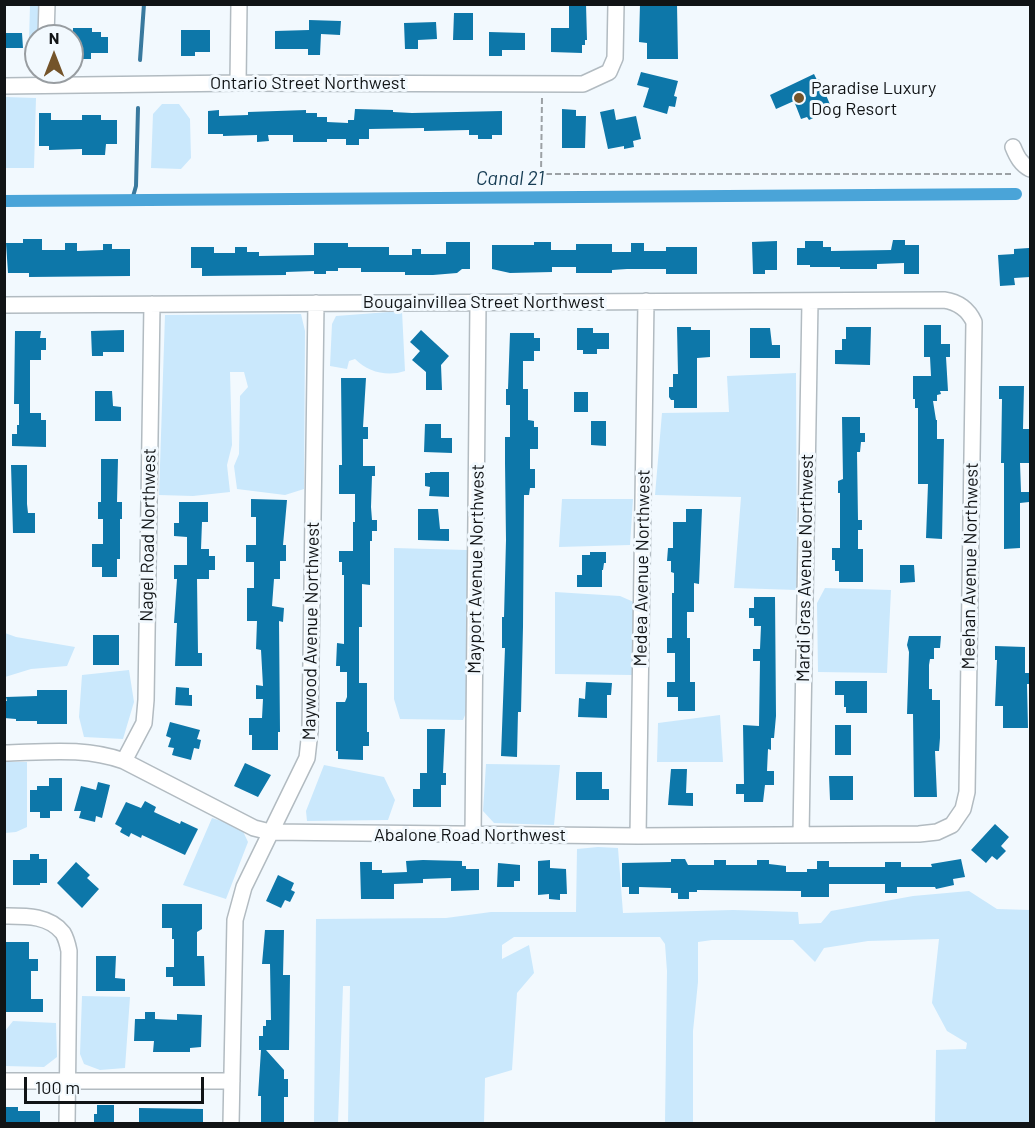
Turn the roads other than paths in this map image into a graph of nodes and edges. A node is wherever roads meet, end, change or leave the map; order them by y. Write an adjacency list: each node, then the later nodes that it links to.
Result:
1 (47, 4): 4 (street)
2 (239, 4): 7 (street)
3 (616, 4): 7 (street, Ontario Street Northwest)
4 (46, 24)
5 (84, 80): 7 (street, Ontario Street Northwest)
6 (24, 83): 8 (street, Ontario Street Northwest)
7 (238, 83)
8 (4, 86)
9 (1030, 152): 10 (street)
10 (1024, 171)
11 (646, 301): 12 (street, Bougainvillea Street Northwest); 14 (street, Bougainvillea Street Northwest); 24 (street, Medea Avenue Northwest)
12 (810, 301): 17 (street, Bougainvillea Street Northwest); 23 (street, Mardi Gras Avenue Northwest)
13 (316, 303): 14 (street, Bougainvillea Street Northwest); 15 (street, Bougainvillea Street Northwest); 21 (street, Maywood Avenue Northwest)
14 (478, 303): 22 (street, Mayport Avenue Northwest)
15 (152, 304): 16 (street, Bougainvillea Street Northwest); 19 (street, Nagel Road Northwest)
16 (4, 305)
17 (963, 307): 20 (street, Meehan Avenue Northwest)
18 (4, 753): 19 (street, Abalone Road Northwest)
19 (124, 761): 21 (street, Abalone Road Northwest)
20 (952, 825): 23 (street, Abalone Road Northwest)
21 (270, 832): 22 (street, Abalone Road Northwest); 28 (street, Maywood Avenue Northwest)
22 (473, 835): 24 (street, Abalone Road Northwest)
23 (801, 835): 24 (street, Abalone Road Northwest)
24 (638, 836)
25 (4, 916): 27 (street)
26 (4, 1081): 27 (street)
27 (67, 1081): 28 (street); 29 (street)
28 (232, 1081): 30 (street, Maywood Avenue Northwest)
29 (67, 1124)
30 (231, 1124)

